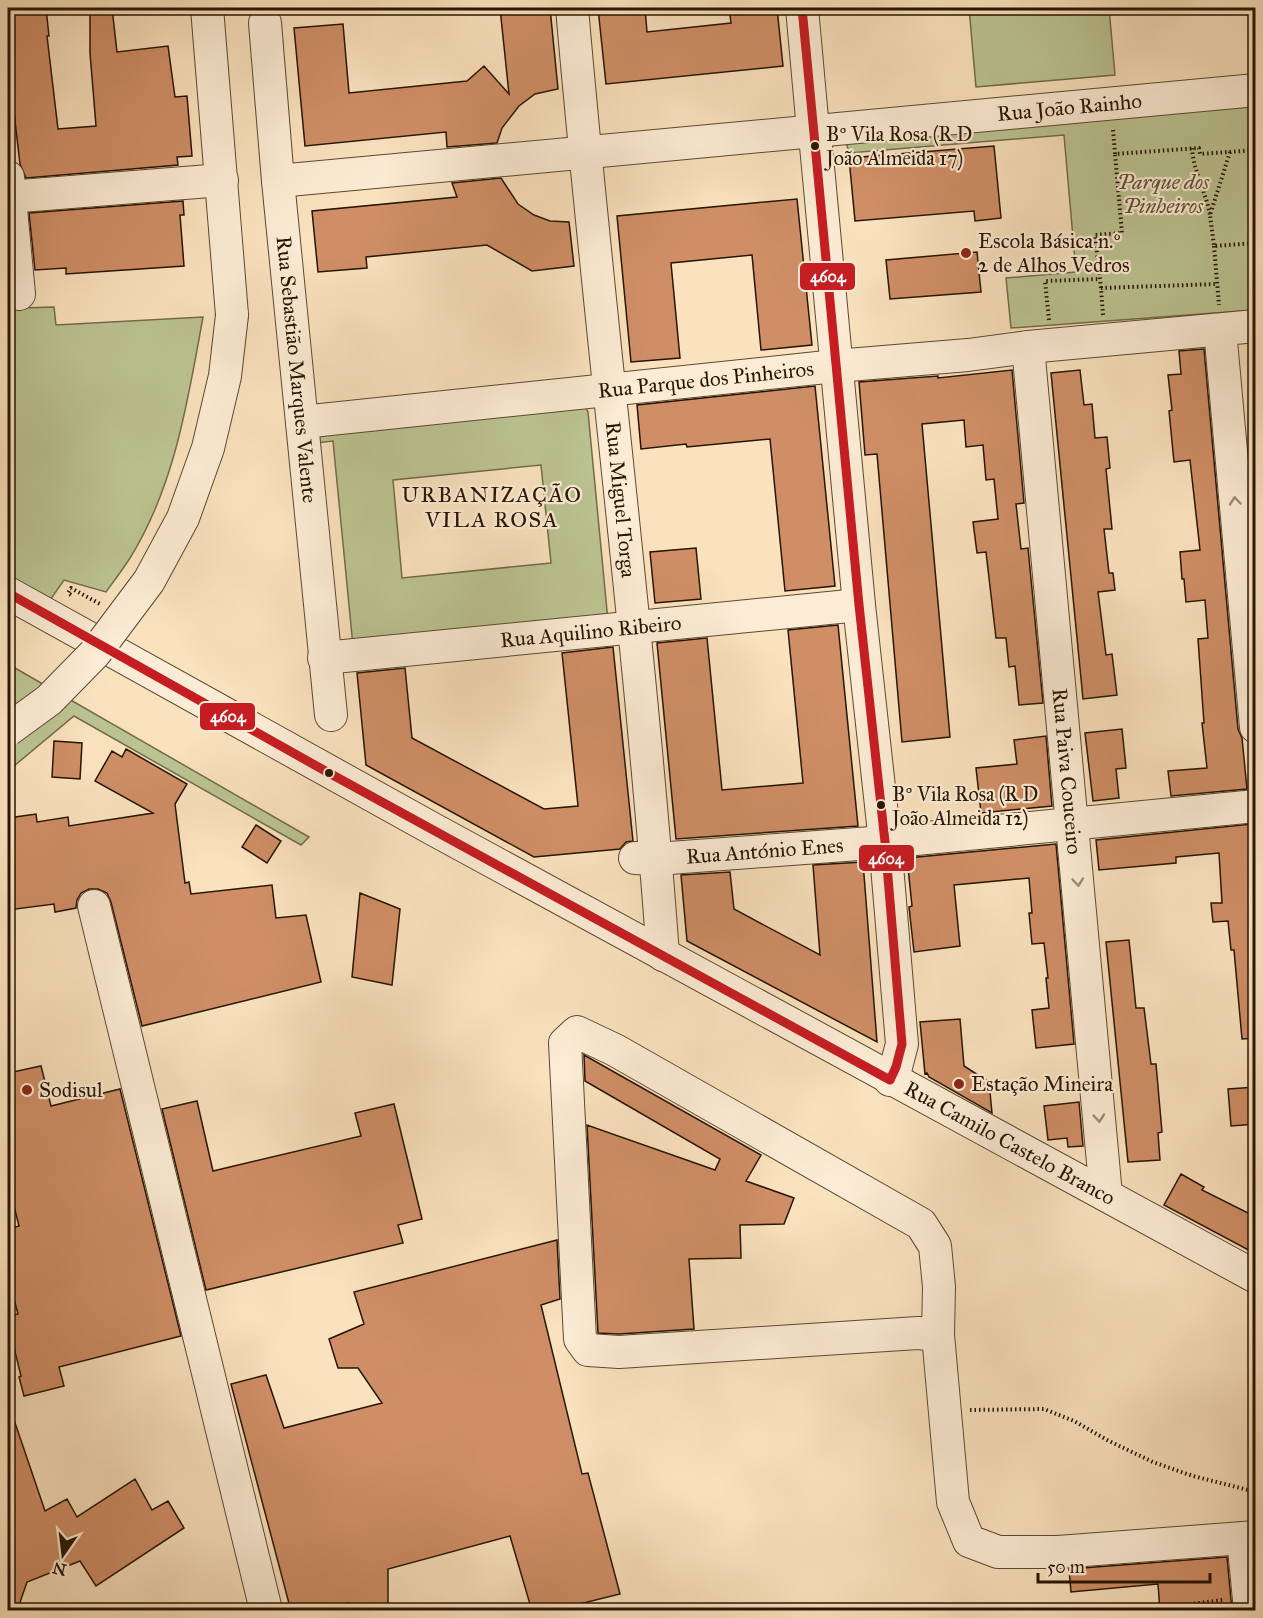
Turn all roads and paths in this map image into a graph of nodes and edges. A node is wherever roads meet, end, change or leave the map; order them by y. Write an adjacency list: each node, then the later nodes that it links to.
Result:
1 (207, 8): 13 (street)
2 (572, 8): 10 (street, Rua Miguel Torga)
3 (802, 8): 7 (street)
4 (265, 22): 14 (street, Rua Sebastião Marques Valente)
5 (1256, 90): 6 (street, Rua João Rainho)
6 (1119, 104): 7 (street, Rua João Rainho); 12 (path)
7 (813, 130): 10 (street, Rua João Rainho); 27 (street)
8 (1192, 148): 11 (path); 12 (path); 16 (path)
9 (1256, 150): 11 (path)
10 (585, 152): 14 (street, Rua João Rainho); 28 (street, Rua Miguel Torga)
11 (1230, 152): 16 (path)
12 (1115, 154): 19 (path)
13 (222, 180): 15 (street); 38 (street, bridge)
14 (278, 181): 29 (street, Rua Sebastião Marques Valente)
15 (8, 190): 22 (street)
16 (1210, 216): 18 (path)
17 (1256, 243): 18 (path)
18 (1214, 246): 20 (path)
19 (1100, 279): 21 (path); 26 (path)
20 (1217, 284): 21 (path); 24 (path)
21 (1101, 288): 25 (path)
22 (19, 294)
23 (1256, 326): 24 (street, Rua Parque dos Pinheiros)
24 (1220, 330): 25 (street, Rua Parque dos Pinheiros); 37 (street, one-way to 24)
25 (1104, 340): 26 (street, Rua Parque dos Pinheiros)
26 (1040, 346): 27 (street, Rua Parque dos Pinheiros); 40 (street, Rua Paiva Couceiro)
27 (836, 366): 28 (street, Rua Parque dos Pinheiros); 33 (street)
28 (611, 390): 29 (street, Rua Parque dos Pinheiros); 34 (street, Rua Miguel Torga)
29 (302, 422): 35 (street, Rua Sebastião Marques Valente)
30 (8, 593): 44 (street, Rua Camilo Castelo Branco)
31 (78, 599): 32 (path)
32 (102, 605)
33 (859, 605): 34 (street, Rua Aquilino Ribeiro); 41 (street)
34 (635, 627): 35 (street, Rua Aquilino Ribeiro); 42 (street, Rua Miguel Torga)
35 (324, 658): 36 (street, Rua Sebastião Marques Valente)
36 (331, 715)
37 (1256, 727)
38 (8, 730)
39 (1256, 806): 40 (street, Rua António Enes)
40 (1072, 824): 41 (street, Rua António Enes); 46 (street, Rua Paiva Couceiro, one-way to 46)
41 (885, 842): 42 (street, Rua António Enes); 45 (street)
42 (645, 858): 44 (street, Rua Miguel Torga)
43 (94, 906): 53 (street)
44 (663, 955): 45 (street, Rua Camilo Castelo Branco)
45 (890, 1080): 46 (street, Rua Camilo Castelo Branco)
46 (1106, 1195): 47 (street, Rua Camilo Castelo Branco)
47 (1256, 1277)
48 (938, 1335): 48 (street); 49 (street)
49 (945, 1411): 50 (path); 51 (street)
50 (1256, 1492)
51 (1249, 1538): 52 (street)
52 (1241, 1605): 54 (path)
53 (267, 1611)
54 (1192, 1611)

